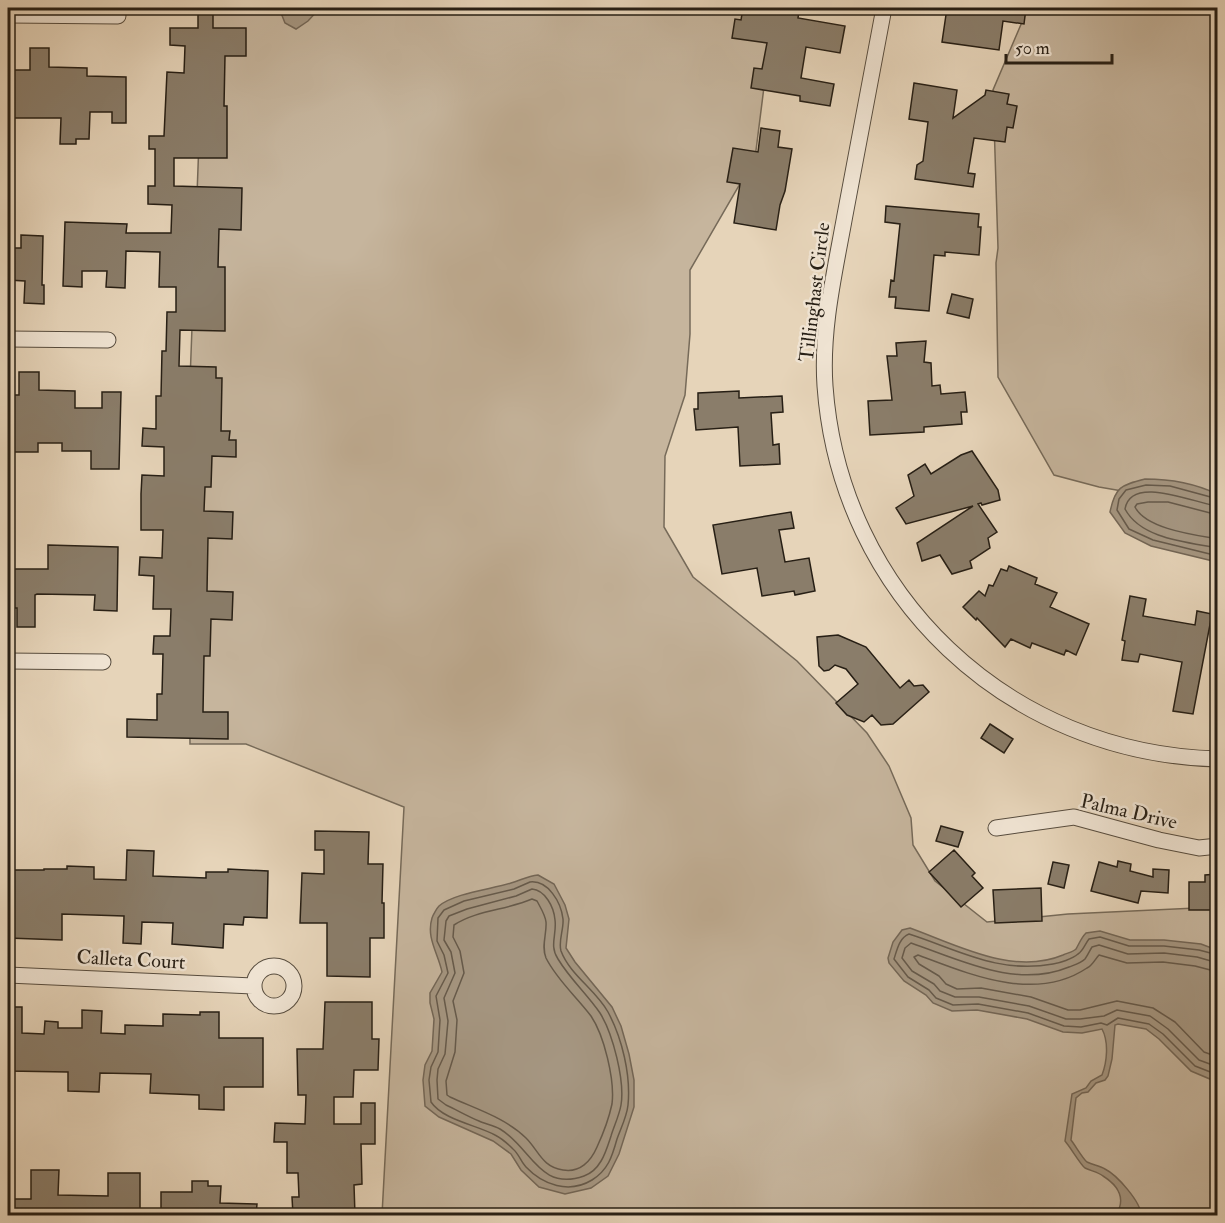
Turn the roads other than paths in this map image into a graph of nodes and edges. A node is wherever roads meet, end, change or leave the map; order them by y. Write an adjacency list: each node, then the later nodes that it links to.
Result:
1 (884, 8): 8 (street, Tillinghast Circle)
2 (8, 15): 3 (street)
3 (118, 16)
4 (8, 339): 5 (street)
5 (108, 340)
6 (8, 661): 7 (street)
7 (103, 662)
8 (1218, 759)
9 (996, 828): 10 (street, Palma Drive)
10 (1218, 846)
11 (8, 975): 12 (street, Calleta Court)
12 (253, 986)

